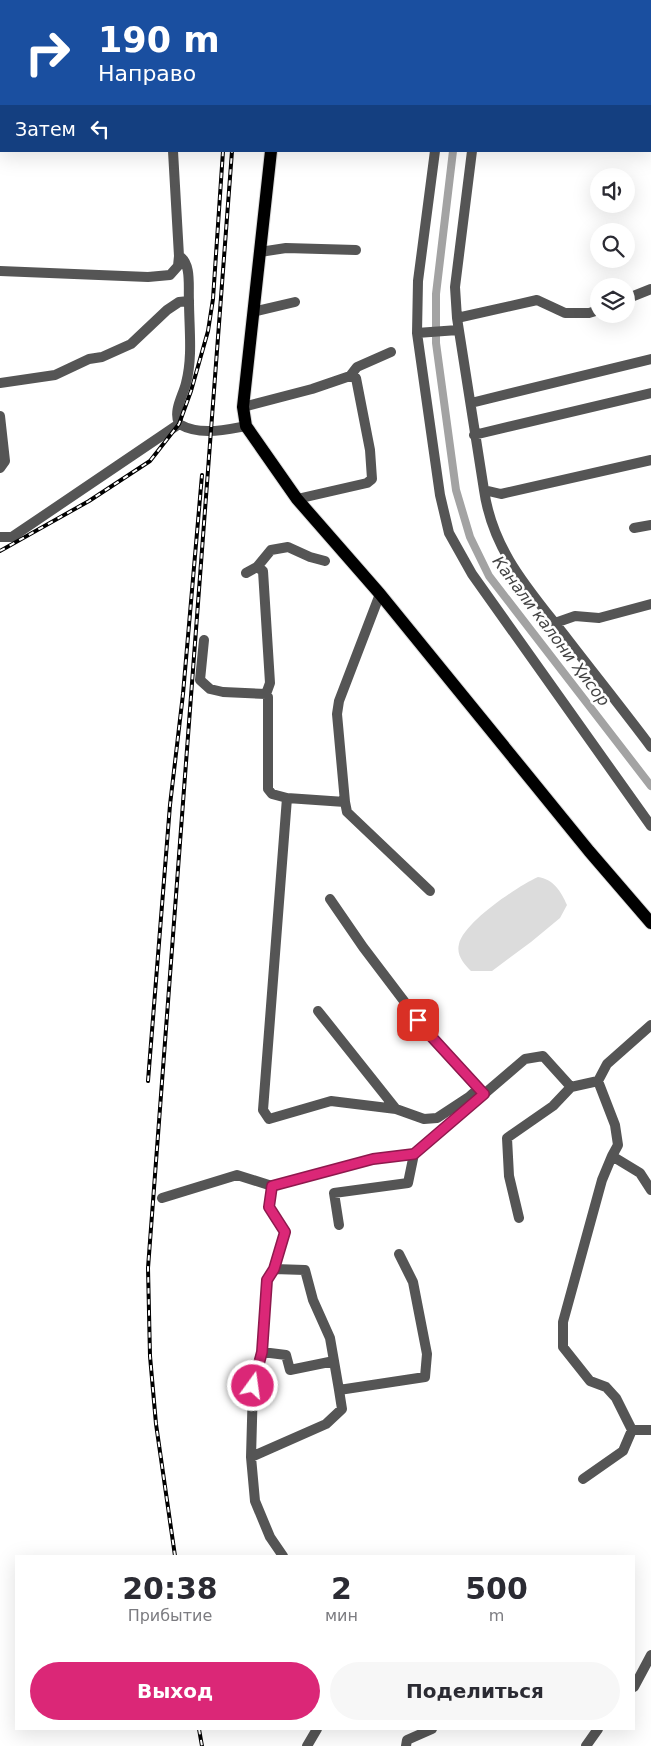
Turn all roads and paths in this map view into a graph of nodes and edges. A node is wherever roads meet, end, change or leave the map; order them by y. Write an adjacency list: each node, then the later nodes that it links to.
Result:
1 (173, 152): 7 (street)
2 (271, 152): 6 (main road)
3 (434, 152): 17 (street)
4 (472, 152): 15 (street)
5 (356, 250): 6 (street)
6 (260, 252): 13 (main road)
7 (180, 256): 8 (street); 11 (street)
8 (0, 271)
9 (651, 290): 10 (street)
10 (635, 296)
11 (189, 301): 21 (street); 26 (street)
12 (295, 302): 13 (street)
13 (254, 312): 24 (main road)
14 (590, 314): 15 (street)
15 (457, 318): 16 (street)
16 (456, 330): 17 (street); 23 (street)
17 (420, 333): 47 (street)
18 (391, 352): 20 (street)
19 (651, 359): 23 (street)
20 (350, 376): 24 (street); 32 (street)
21 (0, 383)
22 (651, 393): 28 (street)
23 (471, 403): 28 (street)
24 (243, 408): 27 (main road)
25 (0, 416): 30 (street)
26 (179, 424): 27 (street); 35 (street)
27 (246, 426): 32 (main road)
28 (474, 435): 31 (street)
29 (651, 460): 31 (street)
30 (0, 468)
31 (484, 490): 41 (street)
32 (297, 499): 39 (main road)
33 (651, 525): 34 (street)
34 (634, 528)
35 (0, 537)
36 (325, 561): 37 (street)
37 (257, 567): 38 (street); 43 (street)
38 (246, 573)
39 (380, 594): 46 (street); 50 (main road)
40 (651, 604): 41 (street)
41 (555, 623): 44 (street)
42 (204, 640): 43 (street)
43 (266, 694): 45 (street)
44 (651, 747)
45 (287, 798): 46 (street); 56 (street)
46 (345, 802): 48 (street)
47 (651, 826)
48 (430, 891)
49 (330, 899): 55 (street)
50 (651, 923)
51 (318, 1011): 56 (street)
52 (651, 1025): 53 (street)
53 (598, 1082): 54 (street); 58 (street)
54 (571, 1087): 55 (street); 62 (street)
55 (481, 1092): 56 (street); 57 (street)
56 (396, 1109)
57 (414, 1154): 59 (street); 63 (street)
58 (612, 1156): 60 (street); 69 (street)
59 (272, 1186): 61 (street); 65 (street)
60 (651, 1190)
61 (162, 1198)
62 (519, 1218)
63 (339, 1225)
64 (399, 1254): 68 (street)
65 (274, 1269): 66 (street); 67 (street)
66 (262, 1352): 67 (street); 71 (street)
67 (334, 1362): 68 (street)
68 (339, 1390): 71 (street)
69 (632, 1430): 70 (street); 72 (street)
70 (651, 1430)
71 (251, 1457): 73 (street)
72 (583, 1479)
73 (282, 1555)
74 (651, 1655): 75 (street)
75 (635, 1686)
76 (316, 1730): 79 (street)
77 (430, 1730): 80 (street)
78 (597, 1730): 81 (street)
79 (307, 1746)
80 (406, 1746)
81 (586, 1746)

